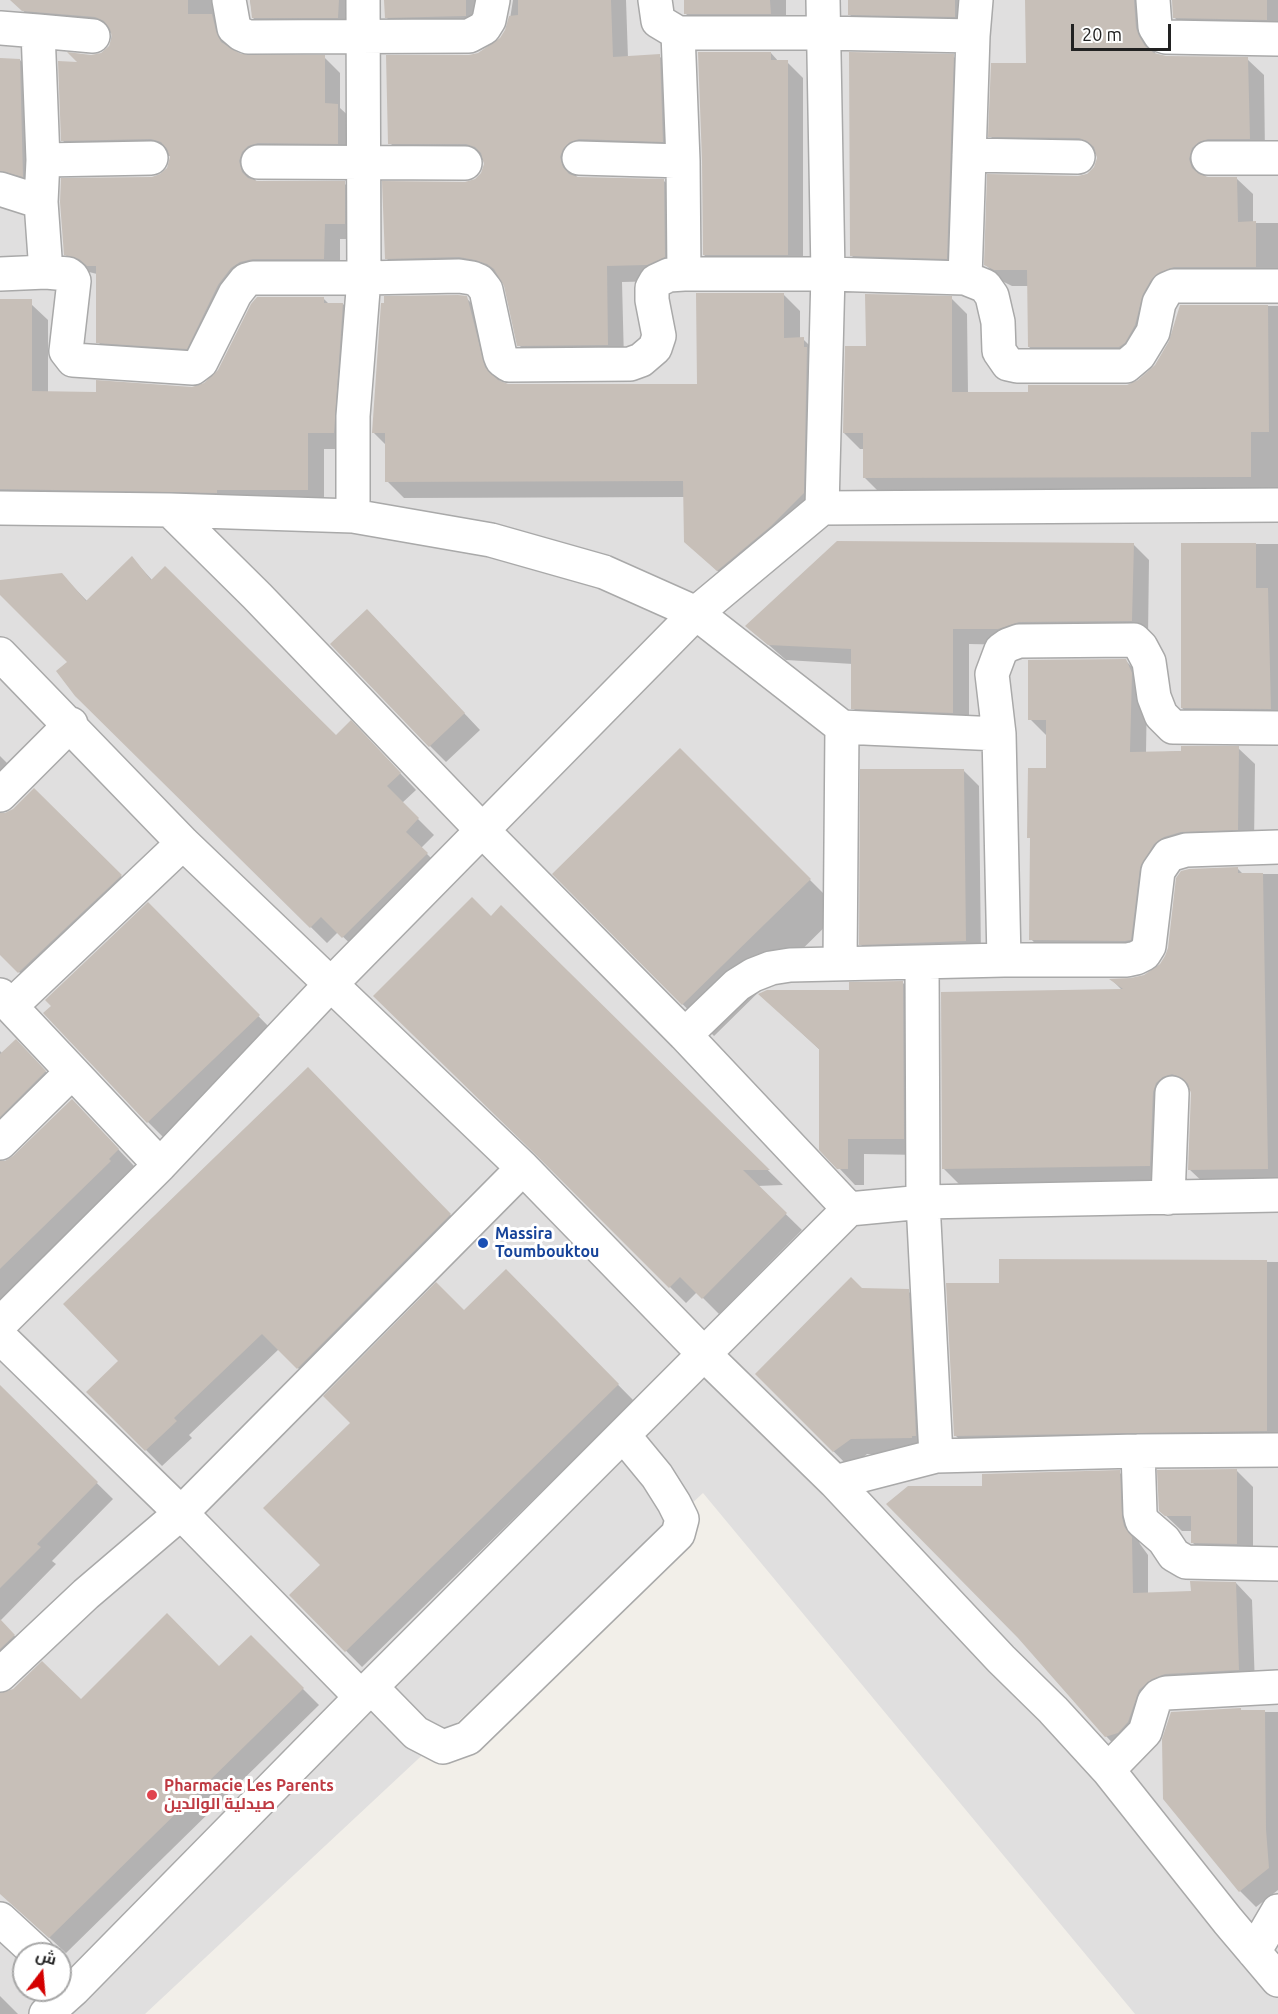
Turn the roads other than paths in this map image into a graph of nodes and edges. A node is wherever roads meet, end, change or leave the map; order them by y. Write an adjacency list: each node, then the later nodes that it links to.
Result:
1 (229, 0): 13 (street)
2 (363, 0): 13 (street)
3 (493, 0): 13 (street)
4 (655, 0): 10 (street)
5 (823, 0): 11 (street)
6 (976, 0): 14 (street)
7 (1153, 0): 15 (street)
8 (0, 28): 9 (street)
9 (38, 31): 12 (street); 22 (street)
10 (678, 33): 11 (street); 23 (street)
11 (822, 33): 14 (street); 32 (street)
12 (93, 36)
13 (363, 36): 25 (street)
14 (973, 36): 16 (street)
15 (1278, 39)
16 (969, 156): 17 (street); 34 (street)
17 (1078, 157)
18 (151, 158): 22 (street)
19 (579, 158): 23 (street)
20 (1208, 158): 21 (street)
21 (1278, 158)
22 (43, 160): 28 (street)
23 (683, 161): 31 (street)
24 (258, 162): 25 (street)
25 (364, 162): 26 (street); 33 (street)
26 (465, 163)
27 (0, 189): 28 (street)
28 (41, 202): 29 (street)
29 (46, 272): 30 (street); 33 (street)
30 (0, 274)
31 (684, 274): 32 (street); 33 (street)
32 (828, 274): 34 (street); 38 (street)
33 (364, 278): 40 (street)
34 (965, 278): 35 (street)
35 (1278, 286)
36 (1278, 505): 38 (street)
37 (0, 508): 39 (street)
38 (822, 508): 41 (street)
39 (170, 510): 40 (street); 48 (street)
40 (353, 516): 41 (street)
41 (696, 613): 44 (street); 48 (street)
42 (0, 654): 43 (street)
43 (70, 724): 47 (street); 49 (street)
44 (842, 727): 46 (street); 52 (street)
45 (1278, 728): 46 (street)
46 (999, 734): 51 (street)
47 (0, 795)
48 (483, 831): 54 (street); 56 (street)
49 (183, 843): 54 (street); 55 (street)
50 (1278, 847): 51 (street)
51 (1004, 960): 53 (street)
52 (840, 963): 53 (street); 56 (street)
53 (922, 963): 64 (street)
54 (330, 985): 60 (street); 61 (street)
55 (6, 1000): 57 (street)
56 (685, 1035): 65 (street)
57 (72, 1072): 59 (street); 60 (street)
58 (1172, 1093): 63 (street)
59 (0, 1143)
60 (160, 1165): 66 (street)
61 (523, 1168): 68 (street); 74 (street)
62 (1278, 1195): 63 (street)
63 (1168, 1198): 64 (street)
64 (923, 1202): 65 (street); 72 (street)
65 (849, 1209): 68 (street)
66 (0, 1324)
67 (0, 1337): 74 (street)
68 (705, 1355): 69 (street); 73 (street)
69 (624, 1436): 78 (street); 78 (street)
70 (1278, 1450): 71 (street)
71 (1138, 1451): 72 (street); 75 (street)
72 (936, 1456): 73 (street)
73 (835, 1482): 79 (street)
74 (181, 1513): 76 (street); 78 (street)
75 (1278, 1564)
76 (0, 1675)
77 (1278, 1687): 79 (street)
78 (366, 1692): 84 (street)
79 (1108, 1770): 83 (street)
80 (1278, 1911): 83 (street)
81 (0, 1919): 82 (street)
82 (25, 1942)
83 (1254, 1952): 85 (street)
84 (72, 1977)
85 (1278, 1980)

